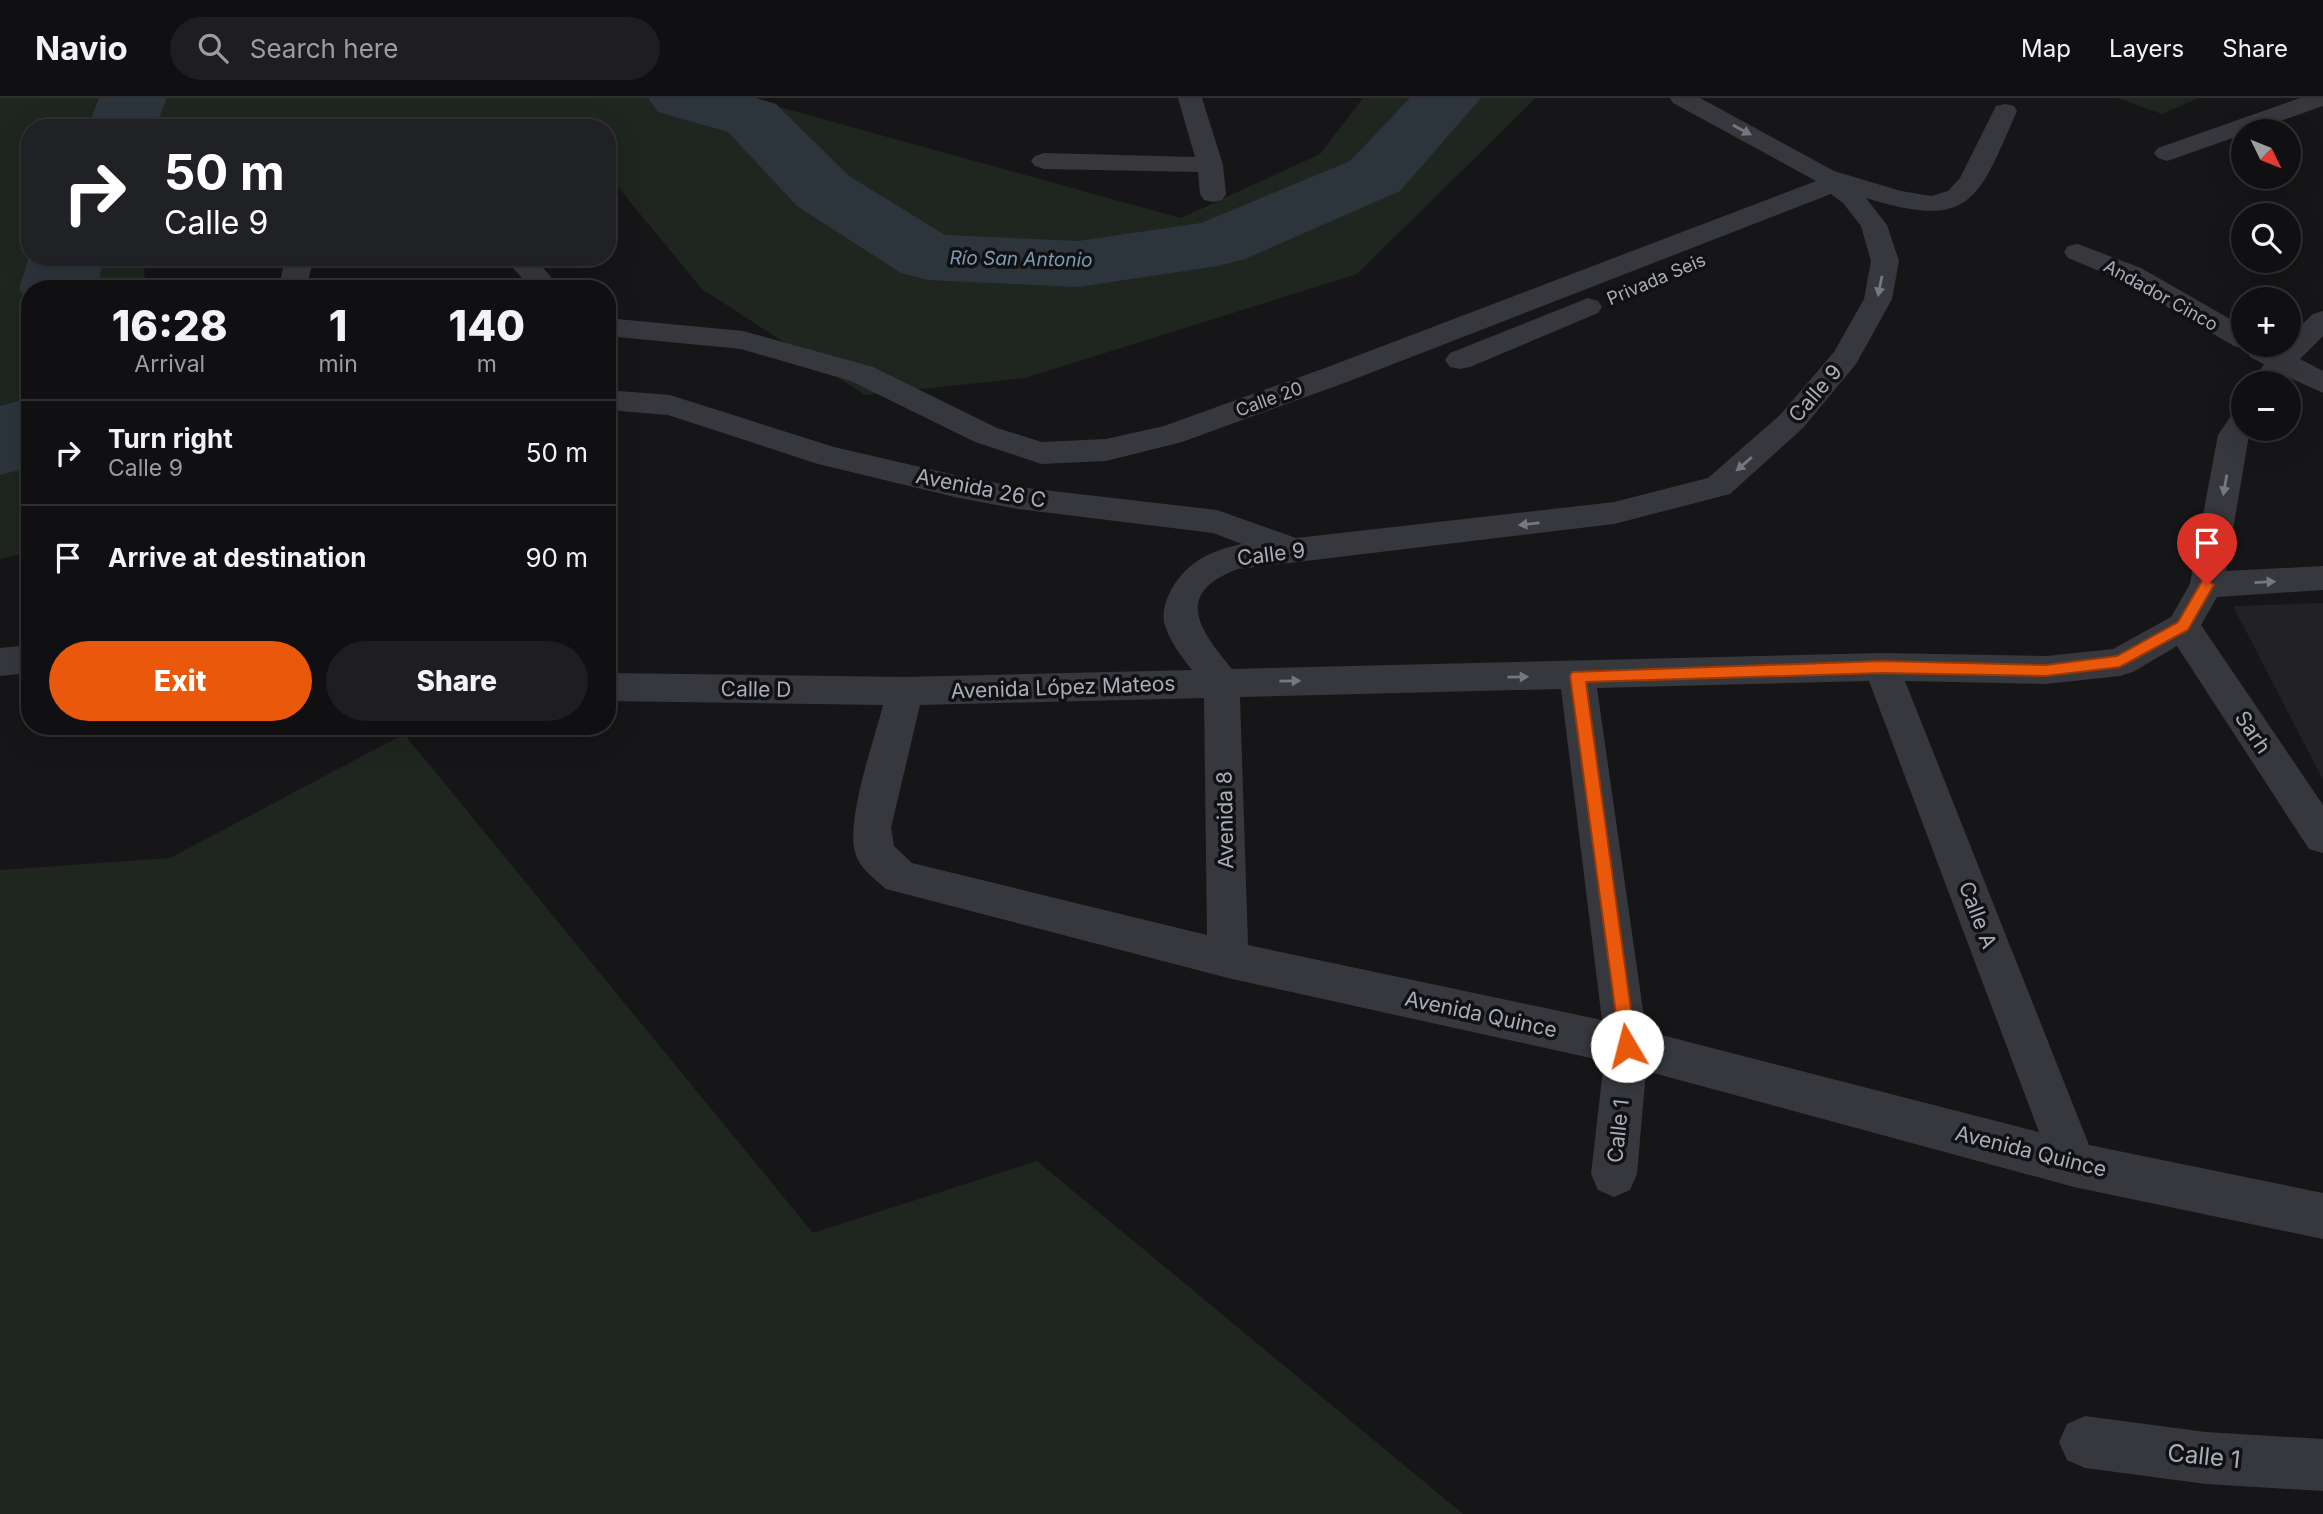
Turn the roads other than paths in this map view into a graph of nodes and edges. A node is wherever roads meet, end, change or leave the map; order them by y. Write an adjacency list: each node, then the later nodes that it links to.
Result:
1 (1190, 98): 7 (street)
2 (1682, 98): 8 (street, Calle 9, one-way to 8)
3 (2323, 98): 5 (street)
4 (2005, 111): 8 (street)
5 (2167, 153)
6 (1044, 161): 7 (street)
7 (1210, 165): 9 (street)
8 (1836, 185): 14 (street, Calle 20); 17 (street, Privada Seis); 24 (street, Calle 9, one-way to 24)
9 (1213, 194)
10 (2078, 251): 15 (street, Andador Cinco)
11 (526, 266): 12 (street)
12 (539, 280)
13 (2323, 320): 19 (street)
14 (616, 328)
15 (2231, 332)
16 (2260, 357): 18 (street)
17 (1460, 360)
18 (2271, 371)
19 (2275, 371)
20 (2301, 379): 21 (street)
21 (2323, 383)
22 (616, 401): 24 (street, Avenida 26 C)
23 (2233, 441): 26 (street, one-way to 26)
24 (1296, 551): 32 (street, Calle 9)
25 (2323, 578): 26 (street, one-way to 25)
26 (2207, 585): 27 (street)
27 (2183, 626): 30 (street); 35 (street, Sarh)
28 (21, 660): 29 (street)
29 (0, 662)
30 (1882, 667): 31 (street); 38 (street, Calle A)
31 (1577, 676): 32 (street, one-way to 31); 37 (street, Calle 1)
32 (1222, 682): 34 (street, Avenida López Mateos); 36 (street, Avenida 8)
33 (616, 687): 34 (street, Calle D)
34 (905, 691): 36 (street, Avenida Quince)
35 (2323, 837)
36 (1228, 958): 37 (street, Avenida Quince)
37 (1627, 1046): 38 (street, Avenida Quince); 39 (street, Calle 1)
38 (2074, 1164): 40 (street, Avenida Quince)
39 (1614, 1174)
40 (2323, 1216)
41 (2085, 1442): 42 (street, Calle 1)
42 (2323, 1465)

